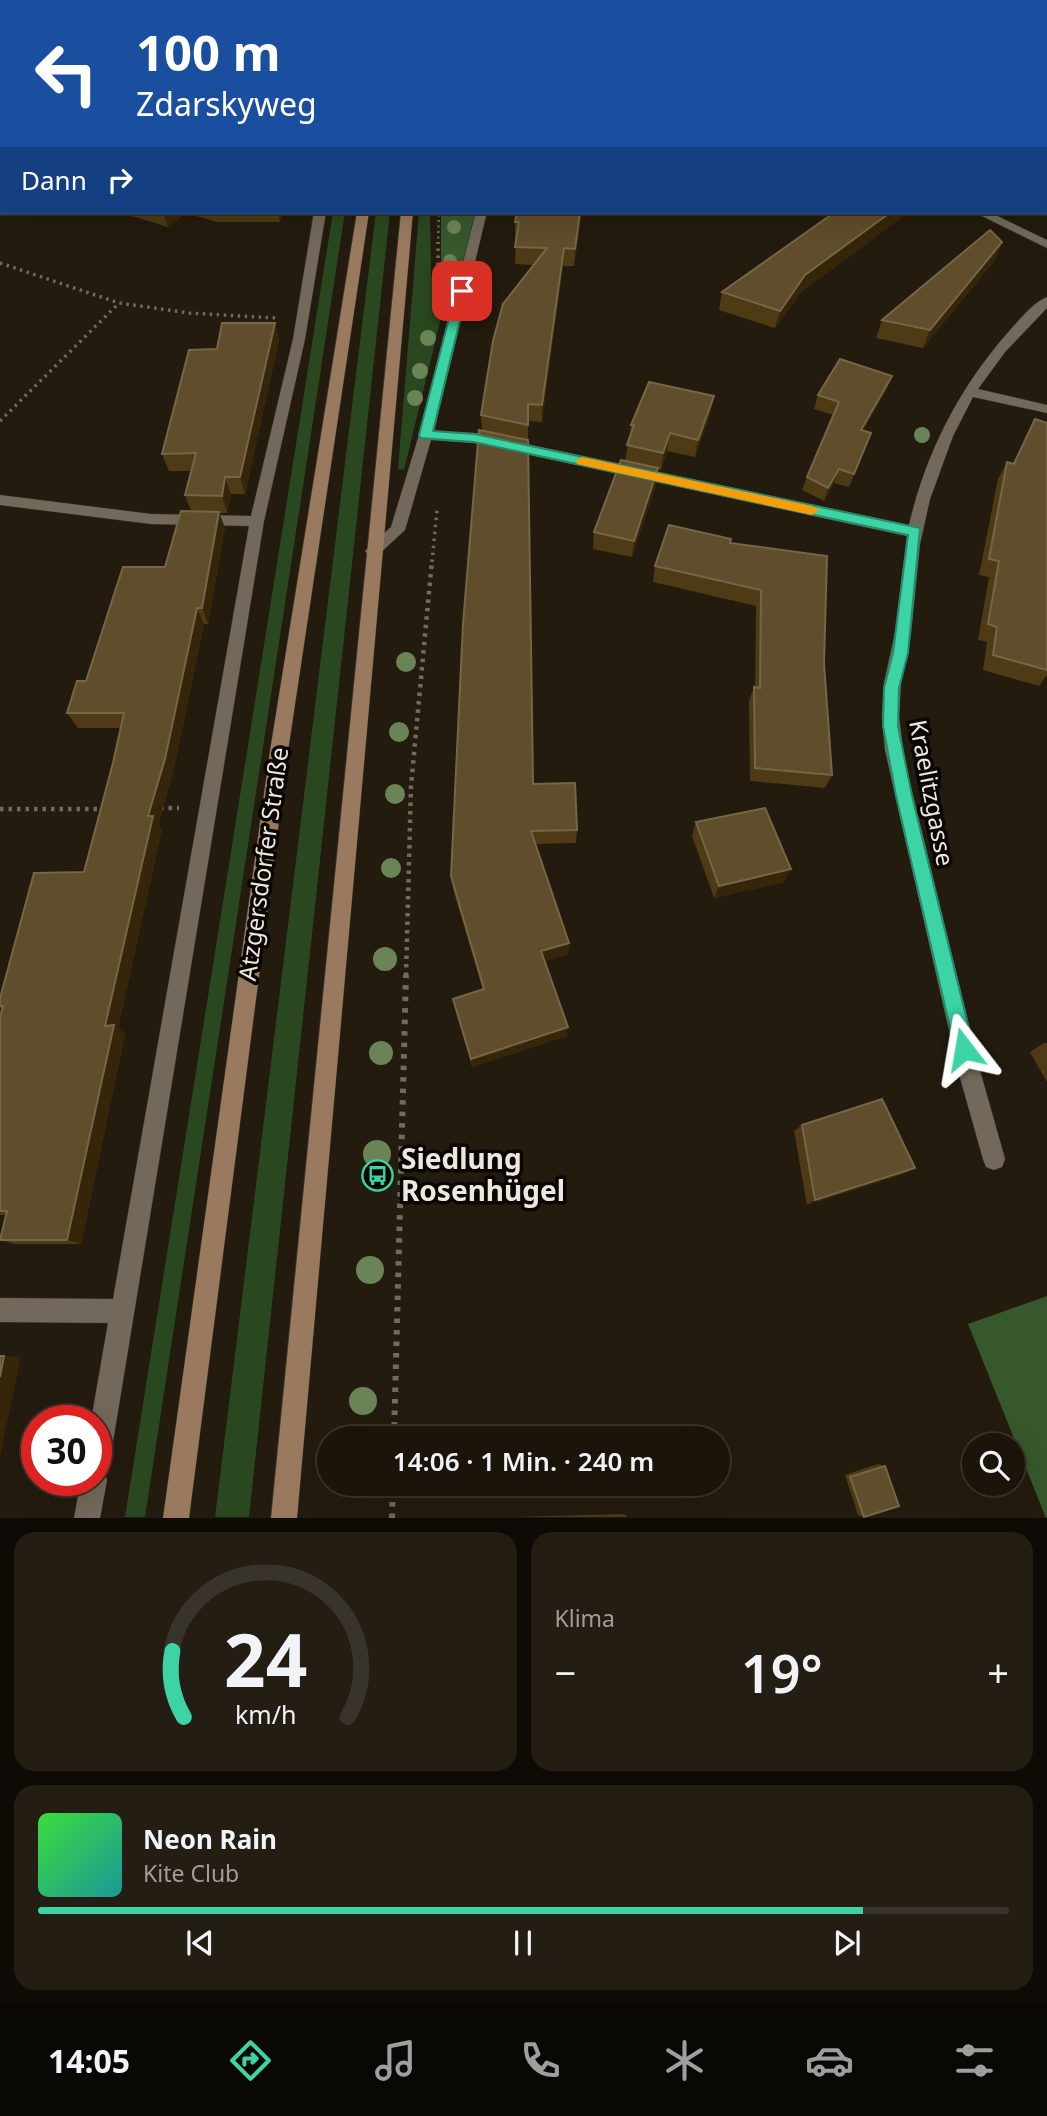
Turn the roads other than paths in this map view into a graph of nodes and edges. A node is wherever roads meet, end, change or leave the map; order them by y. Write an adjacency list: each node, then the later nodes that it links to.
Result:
1 (320, 214): 12 (street)
2 (363, 214): 21 (main road, Atzgersdorfer Straße)
3 (407, 214): 14 (main road)
4 (481, 214): 10 (street)
5 (983, 214): 6 (street)
6 (1047, 244)
7 (1047, 301): 8 (street, Kraelitzgasse)
8 (971, 392): 9 (street); 13 (street, Kraelitzgasse)
9 (1047, 409)
10 (426, 435): 13 (street); 14 (street)
11 (0, 500): 12 (street)
12 (257, 521): 17 (street)
13 (915, 532): 15 (street, Kraelitzgasse)
14 (373, 551): 22 (main road)
15 (994, 1159)
16 (0, 1310): 17 (street)
17 (123, 1311): 18 (street)
18 (107, 1405)
19 (91, 1496): 20 (street)
20 (87, 1517)
21 (176, 1517)
22 (284, 1517)

